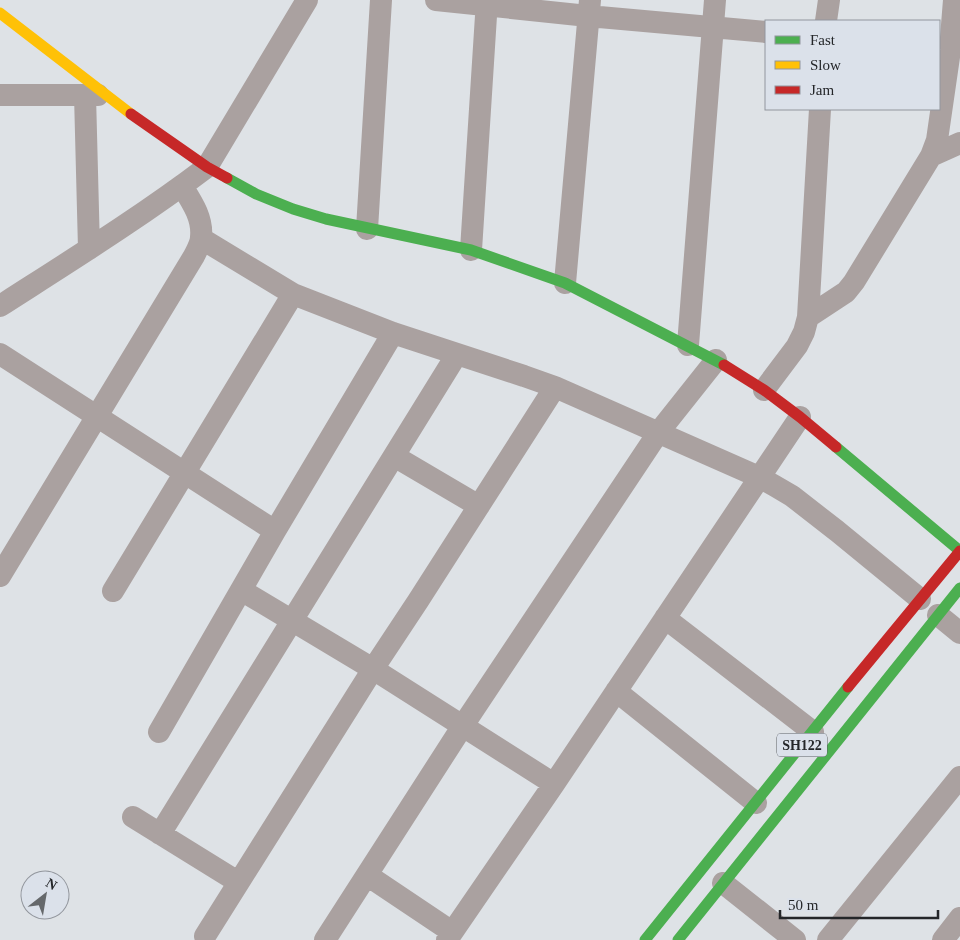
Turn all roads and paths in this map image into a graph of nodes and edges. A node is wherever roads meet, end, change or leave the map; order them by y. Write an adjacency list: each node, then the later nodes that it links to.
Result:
1 (306, 0): 19 (street)
2 (380, 0): 21 (street)
3 (436, 0): 7 (street)
4 (715, 0): 11 (street)
5 (829, 0): 10 (street)
6 (954, 0): 13 (street)
7 (487, 3): 8 (street); 24 (street)
8 (589, 8): 11 (street); 25 (street)
9 (0, 13): 15 (street)
10 (826, 20)
11 (712, 27): 12 (street); 30 (street)
12 (765, 32)
13 (950, 51): 18 (street)
14 (0, 95): 15 (street)
15 (95, 95): 19 (street); 23 (street)
16 (820, 110): 28 (street)
17 (960, 143): 18 (street)
18 (931, 156): 28 (street)
19 (207, 167): 20 (street); 21 (street)
20 (182, 186): 22 (street); 23 (street)
21 (367, 229): 24 (street)
22 (202, 239): 26 (street); 36 (street)
23 (89, 249): 27 (street)
24 (471, 250): 25 (street)
25 (565, 282): 30 (street)
26 (293, 294): 29 (street); 40 (street)
27 (0, 306)
28 (808, 317): 35 (street)
29 (393, 333): 31 (street); 43 (street)
30 (688, 345): 32 (street)
31 (457, 354): 34 (street); 39 (street)
32 (716, 360): 35 (street); 38 (street)
33 (4, 365): 36 (street)
34 (555, 388): 38 (street); 42 (street)
35 (764, 390): 37 (street)
36 (96, 417): 40 (street); 45 (street)
37 (800, 417): 41 (street); 44 (street)
38 (658, 433): 41 (street); 56 (street)
39 (394, 456): 42 (street); 52 (street)
40 (185, 473): 43 (street); 48 (street)
41 (759, 478): 49 (street); 51 (street)
42 (479, 506): 54 (street)
43 (275, 531): 47 (street)
44 (960, 551): 49 (street, SH122)
45 (0, 576)
46 (960, 588): 50 (street, SH122)
47 (241, 590): 52 (street); 57 (street)
48 (113, 591)
49 (920, 599): 58 (street, SH122)
50 (938, 615): 53 (street); 66 (street, SH122)
51 (665, 618): 55 (street); 58 (street)
52 (292, 621): 54 (street); 63 (street)
53 (960, 633)
54 (373, 669): 56 (street); 65 (street)
55 (616, 691): 60 (street); 61 (street)
56 (462, 726): 60 (street); 64 (street)
57 (159, 732)
58 (813, 732): 61 (street, SH122)
59 (960, 777): 74 (street)
60 (554, 784): 69 (street)
61 (756, 803): 71 (street, SH122)
62 (133, 817): 63 (street)
63 (160, 834): 65 (street)
64 (368, 875): 69 (street); 70 (street)
65 (238, 882): 68 (street)
66 (723, 883): 72 (street, SH122); 73 (street)
67 (960, 918): 75 (street)
68 (205, 936)
69 (450, 936)
70 (325, 940)
71 (645, 940)
72 (678, 940)
73 (795, 940)
74 (828, 940)
75 (943, 940)

